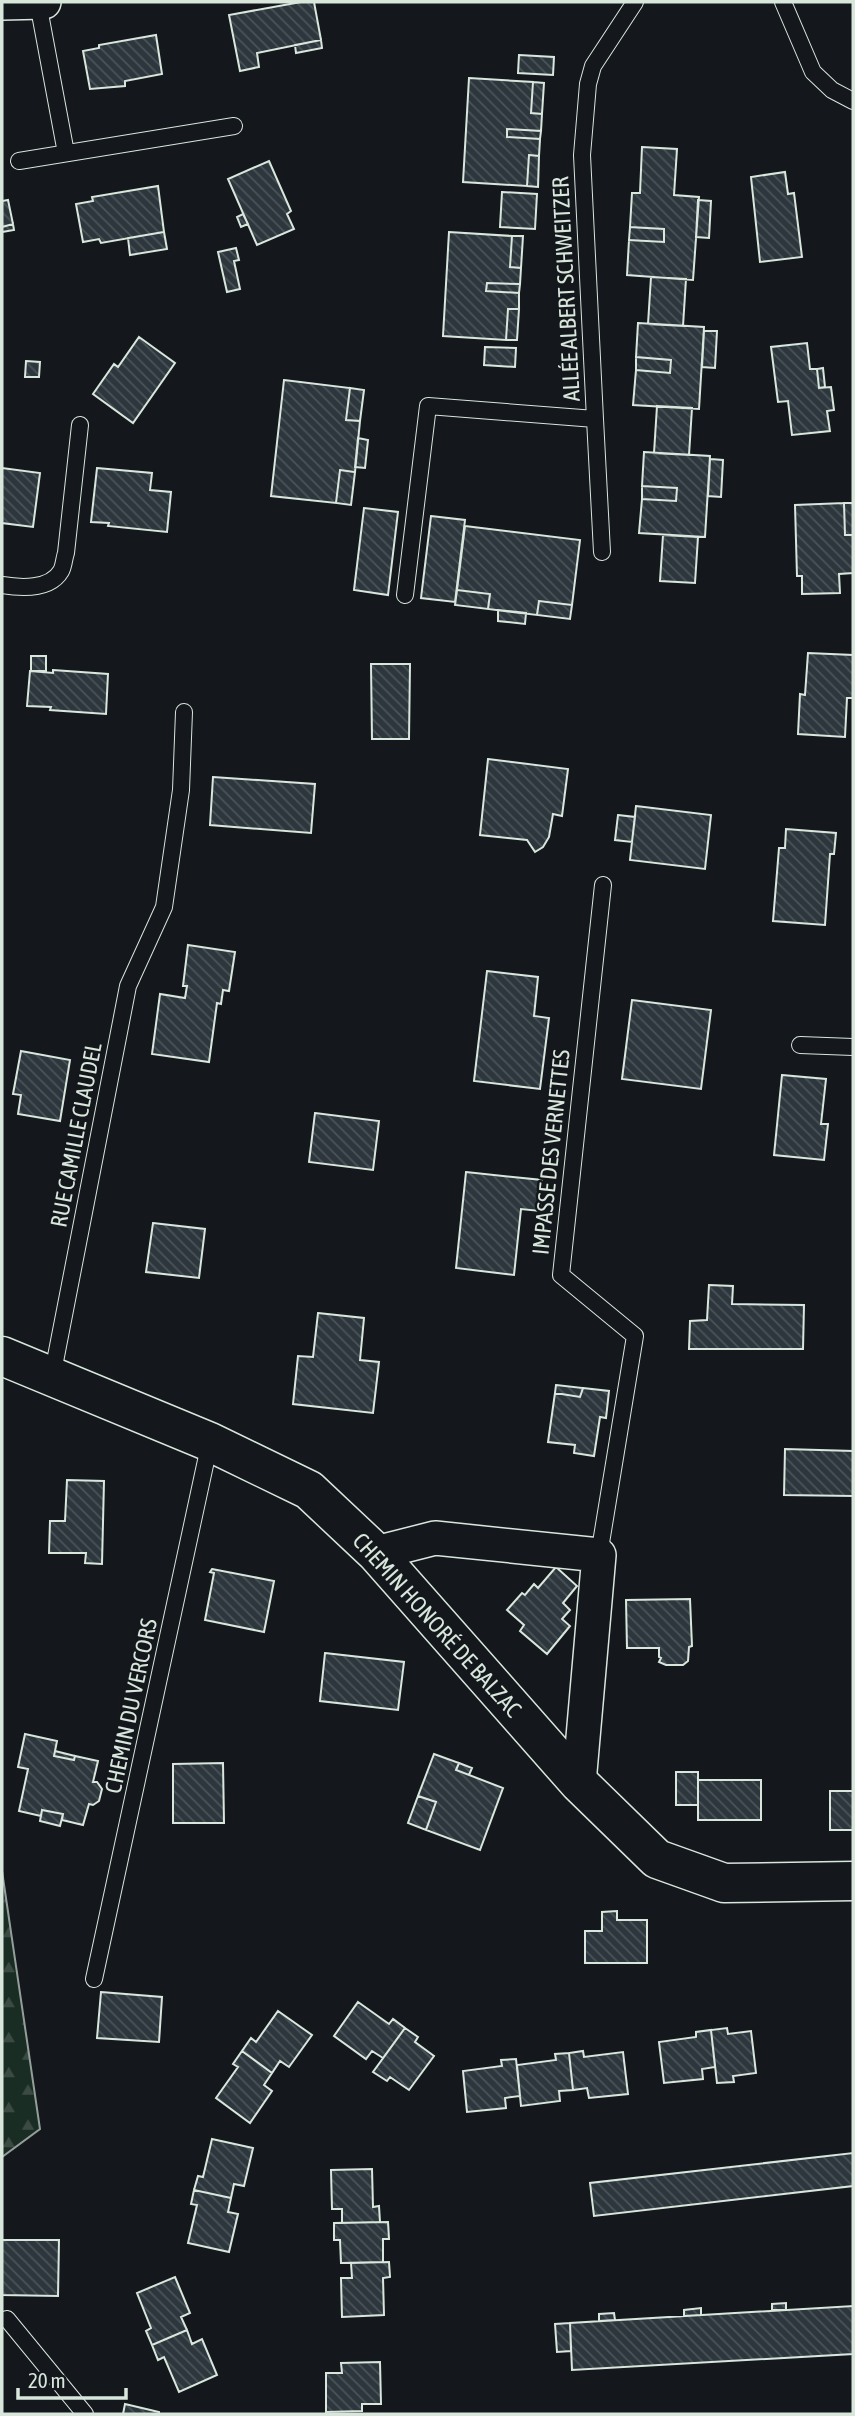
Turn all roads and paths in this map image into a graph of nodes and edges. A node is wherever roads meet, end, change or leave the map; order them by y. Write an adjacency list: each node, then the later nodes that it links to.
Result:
1 (41, 2): 4 (street); 7 (lane)
2 (635, 2): 9 (lane, ALLÉE ALBERT SCHWEITZER)
3 (783, 2): 5 (lane)
4 (2, 3)
5 (853, 101)
6 (234, 126): 7 (lane)
7 (66, 153): 8 (lane)
8 (19, 161)
9 (596, 419): 11 (lane); 13 (lane, ALLÉE ALBERT SCHWEITZER)
10 (80, 425): 12 (lane)
11 (602, 552)
12 (2, 585)
13 (405, 595)
14 (184, 712): 19 (lane, RUE CAMILLE CLAUDEL)
15 (603, 885): 22 (lane, IMPASSE DES VERNETTES)
16 (800, 1045): 17 (lane)
17 (853, 1047)
18 (2, 1356): 19 (street, CHEMIN HONORÉ DE BALZAC)
19 (52, 1377): 20 (street, CHEMIN HONORÉ DE BALZAC)
20 (210, 1442): 21 (street, CHEMIN HONORÉ DE BALZAC); 25 (lane, CHEMIN DU VERCORS)
21 (376, 1553): 22 (street); 23 (street, CHEMIN HONORÉ DE BALZAC)
22 (599, 1555): 23 (street)
23 (579, 1783): 24 (street, CHEMIN HONORÉ DE BALZAC)
24 (853, 1881)
25 (94, 1979)
26 (7, 2319): 27 (lane)
27 (85, 2414)

